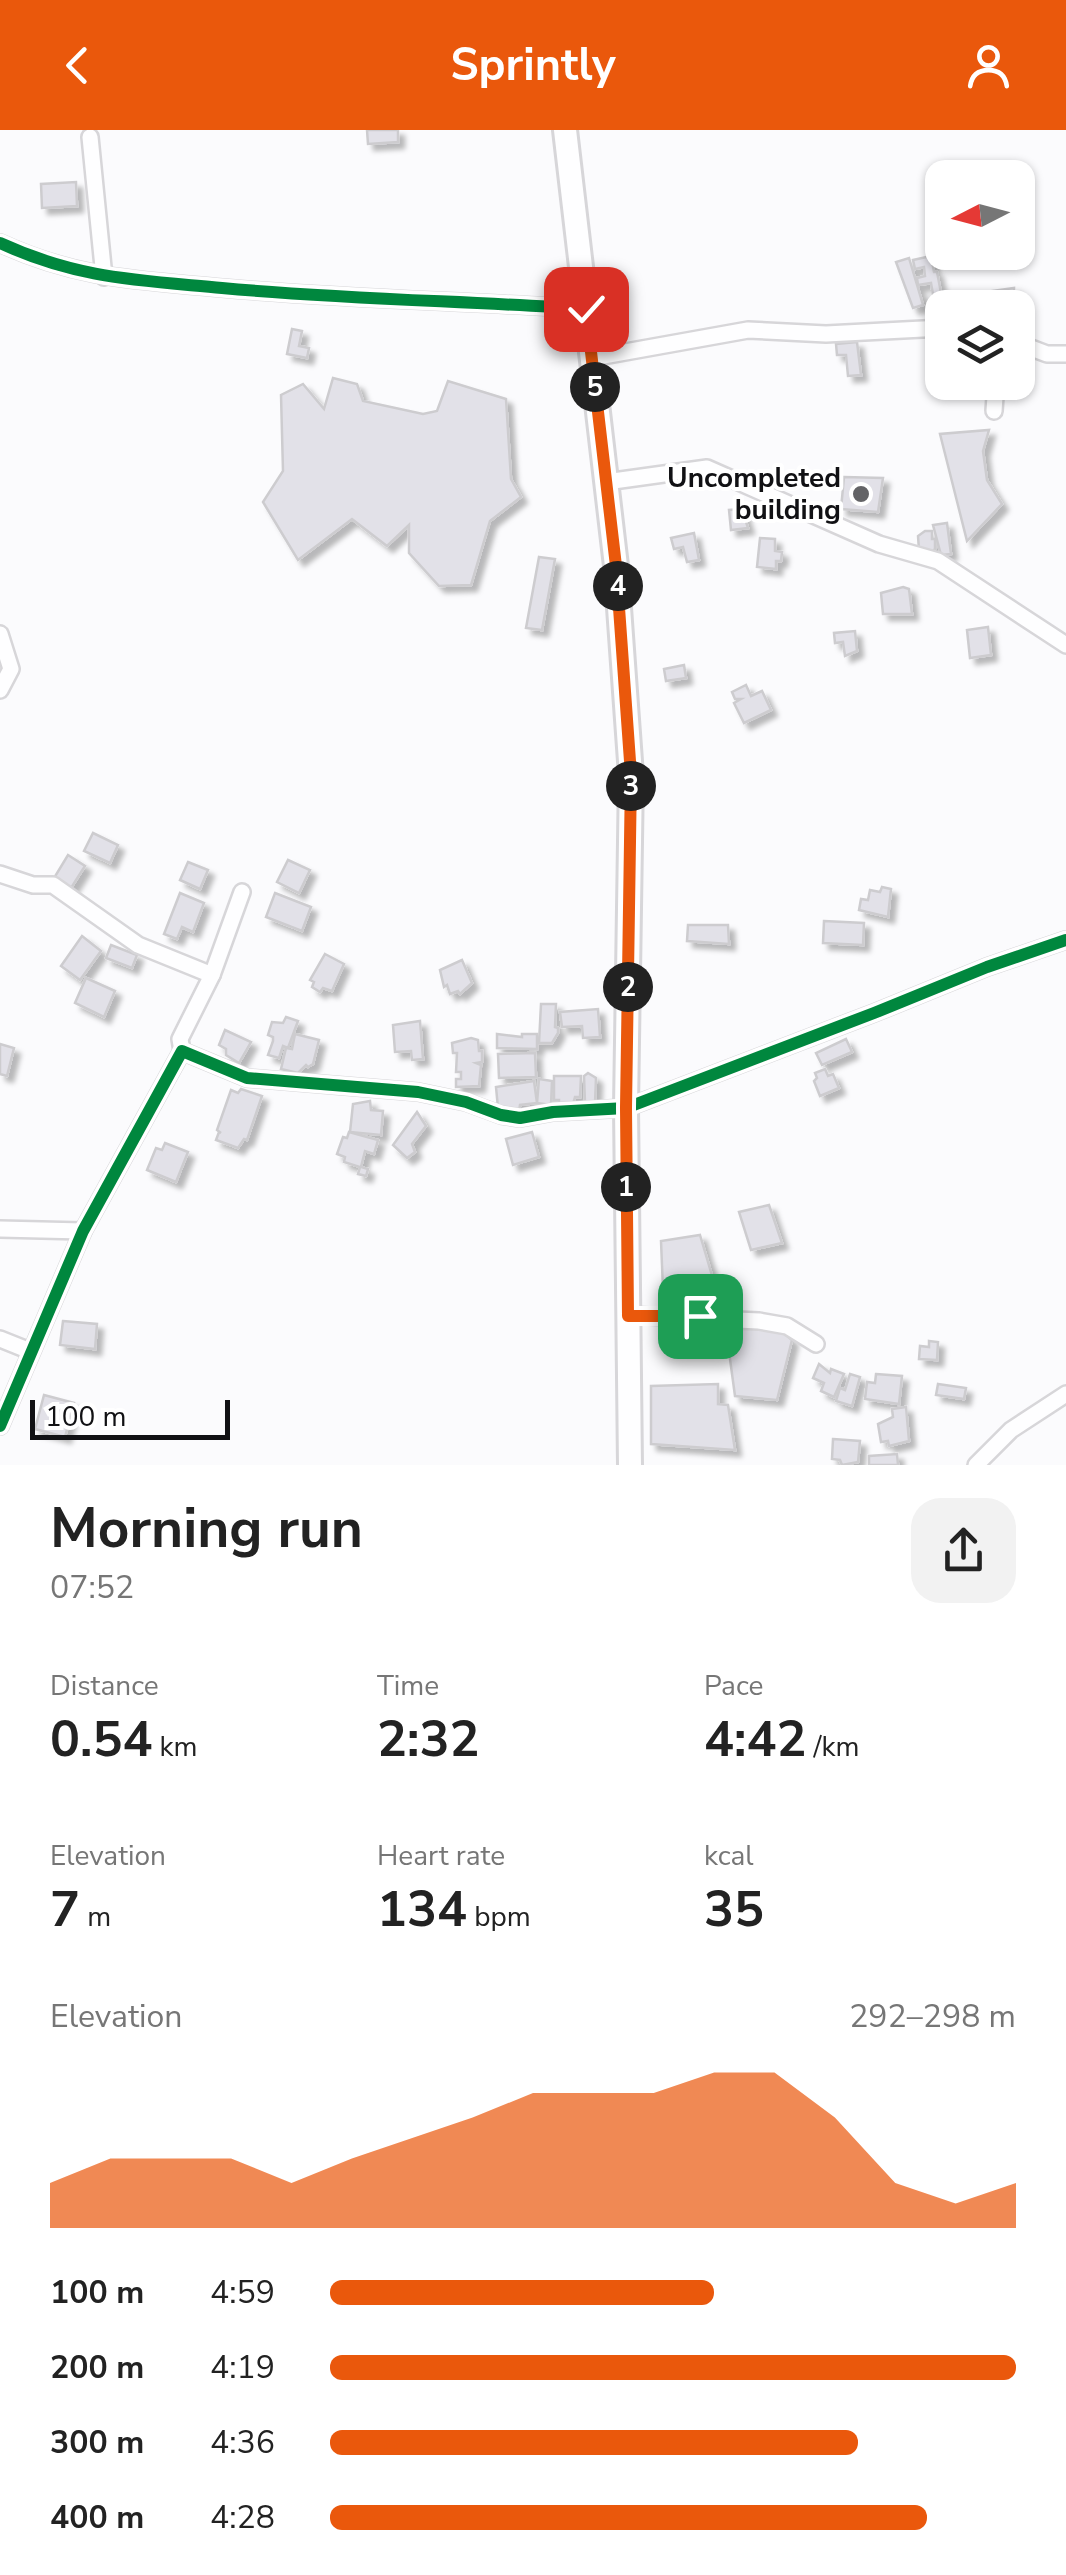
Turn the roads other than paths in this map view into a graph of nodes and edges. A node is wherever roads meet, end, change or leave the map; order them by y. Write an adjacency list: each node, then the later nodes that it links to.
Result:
1 (565, 130): 5 (main road)
2 (90, 137): 4 (street)
3 (0, 242): 4 (street)
4 (104, 277): 5 (street)
5 (586, 309): 9 (main road)
6 (925, 329): 9 (street)
7 (1035, 349): 8 (street)
8 (1066, 354)
9 (592, 358): 12 (main road)
10 (995, 400): 11 (street)
11 (994, 411)
12 (606, 482): 14 (street); 21 (main road)
13 (0, 634): 15 (street)
14 (1066, 645)
15 (0, 690)
16 (0, 874): 19 (street)
17 (242, 892): 19 (street)
18 (1066, 940): 21 (street)
19 (212, 975): 20 (street)
20 (182, 1050): 21 (street); 23 (street)
21 (626, 1108): 24 (main road)
22 (0, 1229): 23 (street)
23 (82, 1230): 27 (street)
24 (628, 1316): 26 (street); 30 (main road)
25 (0, 1339): 27 (street)
26 (816, 1344)
27 (30, 1351): 29 (street)
28 (1066, 1394): 31 (street)
29 (0, 1426)
30 (630, 1465)
31 (976, 1465)

